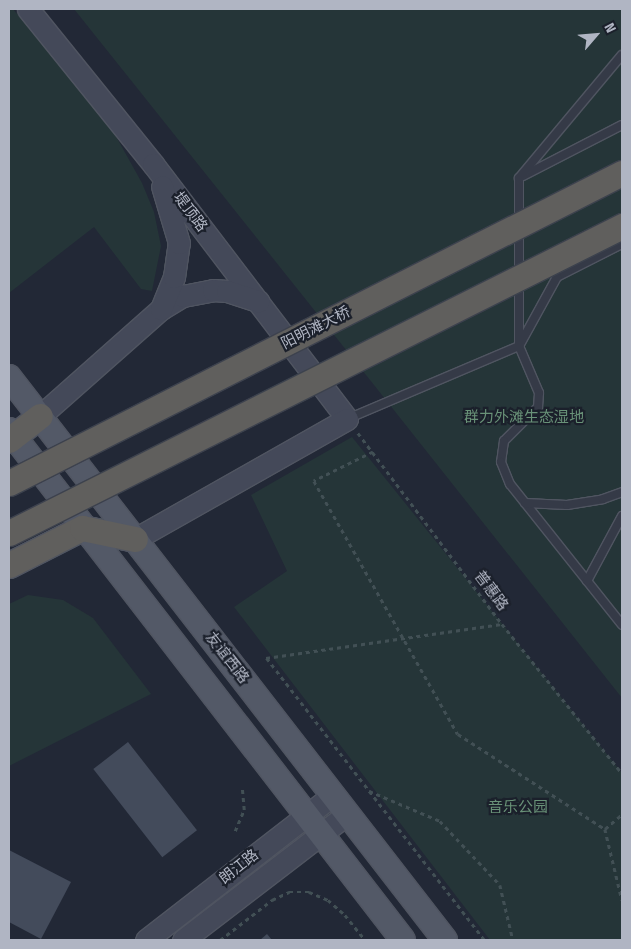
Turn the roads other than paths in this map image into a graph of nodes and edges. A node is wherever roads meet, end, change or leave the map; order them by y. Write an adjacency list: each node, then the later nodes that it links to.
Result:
1 (28, 9): 4 (main road, 堤顶路)
2 (622, 55): 6 (lane)
3 (622, 125): 6 (lane)
4 (154, 164): 9 (main road, 堤顶路); 10 (main road)
5 (622, 173): 16 (highway, 阳明滩大桥, bridge)
6 (519, 178): 11 (lane)
7 (622, 226): 21 (highway, bridge)
8 (622, 244): 11 (lane)
9 (258, 301): 10 (main road); 14 (main road, 堤顶路)
10 (161, 308): 13 (main road)
11 (519, 346): 14 (lane); 18 (lane)
12 (9, 377): 13 (main road, 友谊西路)
13 (40, 416): 15 (highway); 22 (main road, 友谊西路)
14 (347, 419): 22 (main road)
15 (10, 435): 20 (main road)
16 (9, 483)
17 (622, 492): 18 (lane)
18 (525, 504): 24 (lane)
19 (622, 516): 24 (lane)
20 (82, 528): 22 (highway); 23 (highway); 27 (main road)
21 (9, 533)
22 (135, 539): 26 (main road, 友谊西路)
23 (9, 565)
24 (587, 580): 25 (lane)
25 (622, 625)
26 (340, 804): 27 (main road, 朗江路); 31 (main road, 友谊西路)
27 (313, 825): 28 (main road, 朗江路); 29 (main road, 朗江路); 30 (main road)
28 (146, 940)
29 (183, 940)
30 (403, 940)
31 (445, 940)

